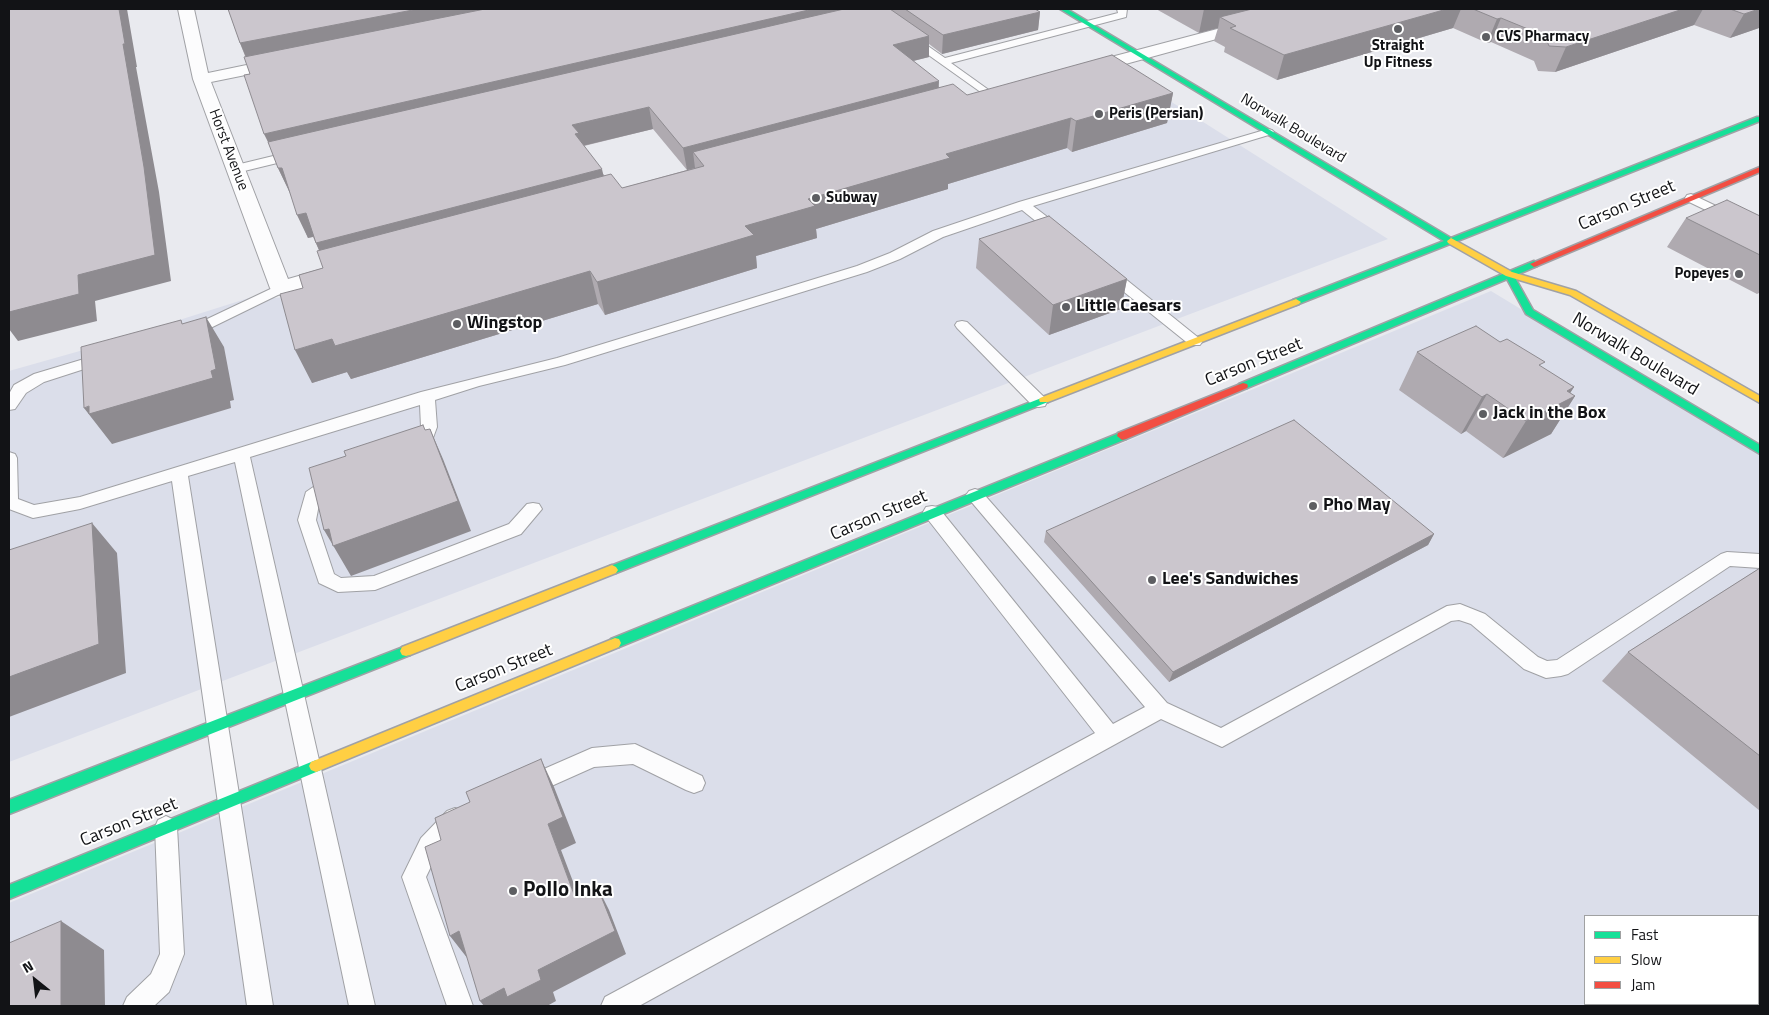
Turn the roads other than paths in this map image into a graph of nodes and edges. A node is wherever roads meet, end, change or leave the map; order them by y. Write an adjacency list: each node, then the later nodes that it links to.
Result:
1 (186, 9): 12 (street, Horst Avenue)
2 (1063, 9): 6 (main road, Norwalk Boulevard)
3 (1122, 9): 6 (lane)
4 (1310, 9): 5 (street)
5 (1269, 14): 8 (street)
6 (1088, 23): 8 (main road, Norwalk Boulevard); 10 (lane)
7 (903, 33): 10 (lane)
8 (1140, 54): 11 (street); 17 (main road, Norwalk Boulevard)
9 (296, 60): 12 (street)
10 (942, 62): 14 (lane)
11 (1064, 75)
12 (201, 79): 19 (street, Horst Avenue)
13 (1008, 90): 14 (street)
14 (989, 95): 15 (street)
15 (970, 101)
16 (1760, 119): 25 (main road, Carson Street)
17 (1268, 132): 22 (lane); 25 (main road, Norwalk Boulevard)
18 (312, 151): 19 (lane)
19 (236, 169): 29 (street, Horst Avenue)
20 (1760, 169): 21 (main road, Carson Street)
21 (1691, 198): 23 (lane); 28 (main road, Carson Street)
22 (1024, 205): 24 (lane); 34 (lane)
23 (1760, 232)
24 (1067, 240)
25 (1451, 240): 28 (main road, Norwalk Boulevard); 32 (main road, Carson Street)
26 (1097, 263): 32 (lane)
27 (357, 267): 29 (street)
28 (1509, 274): 35 (main road, Norwalk Boulevard); 38 (main road, Norwalk Boulevard); 44 (main road, Carson Street)
29 (281, 288): 31 (lane)
30 (962, 325): 36 (lane)
31 (175, 337)
32 (1195, 342): 36 (main road, Carson Street)
33 (122, 353): 37 (lane)
34 (427, 396): 39 (lane); 40 (lane)
35 (1760, 400)
36 (1039, 402): 48 (main road, Carson Street)
37 (9, 405)
38 (1760, 450)
39 (241, 453): 42 (lane); 48 (lane)
40 (406, 455)
41 (9, 458): 42 (lane)
42 (179, 472): 50 (lane)
43 (348, 476): 45 (lane)
44 (975, 495): 46 (main road, Carson Street); 49 (lane)
45 (533, 509)
46 (932, 512): 51 (lane); 52 (main road, Carson Street)
47 (1760, 561): 49 (lane)
48 (294, 696): 50 (main road, Carson Street); 52 (lane)
49 (1160, 709): 51 (lane)
50 (218, 725): 55 (lane); 56 (main road, Carson Street)
51 (1110, 736): 64 (lane)
52 (310, 767): 55 (main road, Carson Street); 62 (lane)
53 (694, 783): 54 (lane)
54 (506, 796)
55 (230, 800): 58 (main road, Carson Street); 61 (lane)
56 (9, 807)
57 (471, 811): 63 (lane)
58 (166, 827): 59 (main road, Carson Street); 60 (lane)
59 (9, 892)
60 (136, 1006)
61 (260, 1006)
62 (362, 1006)
63 (460, 1006)
64 (614, 1006)

